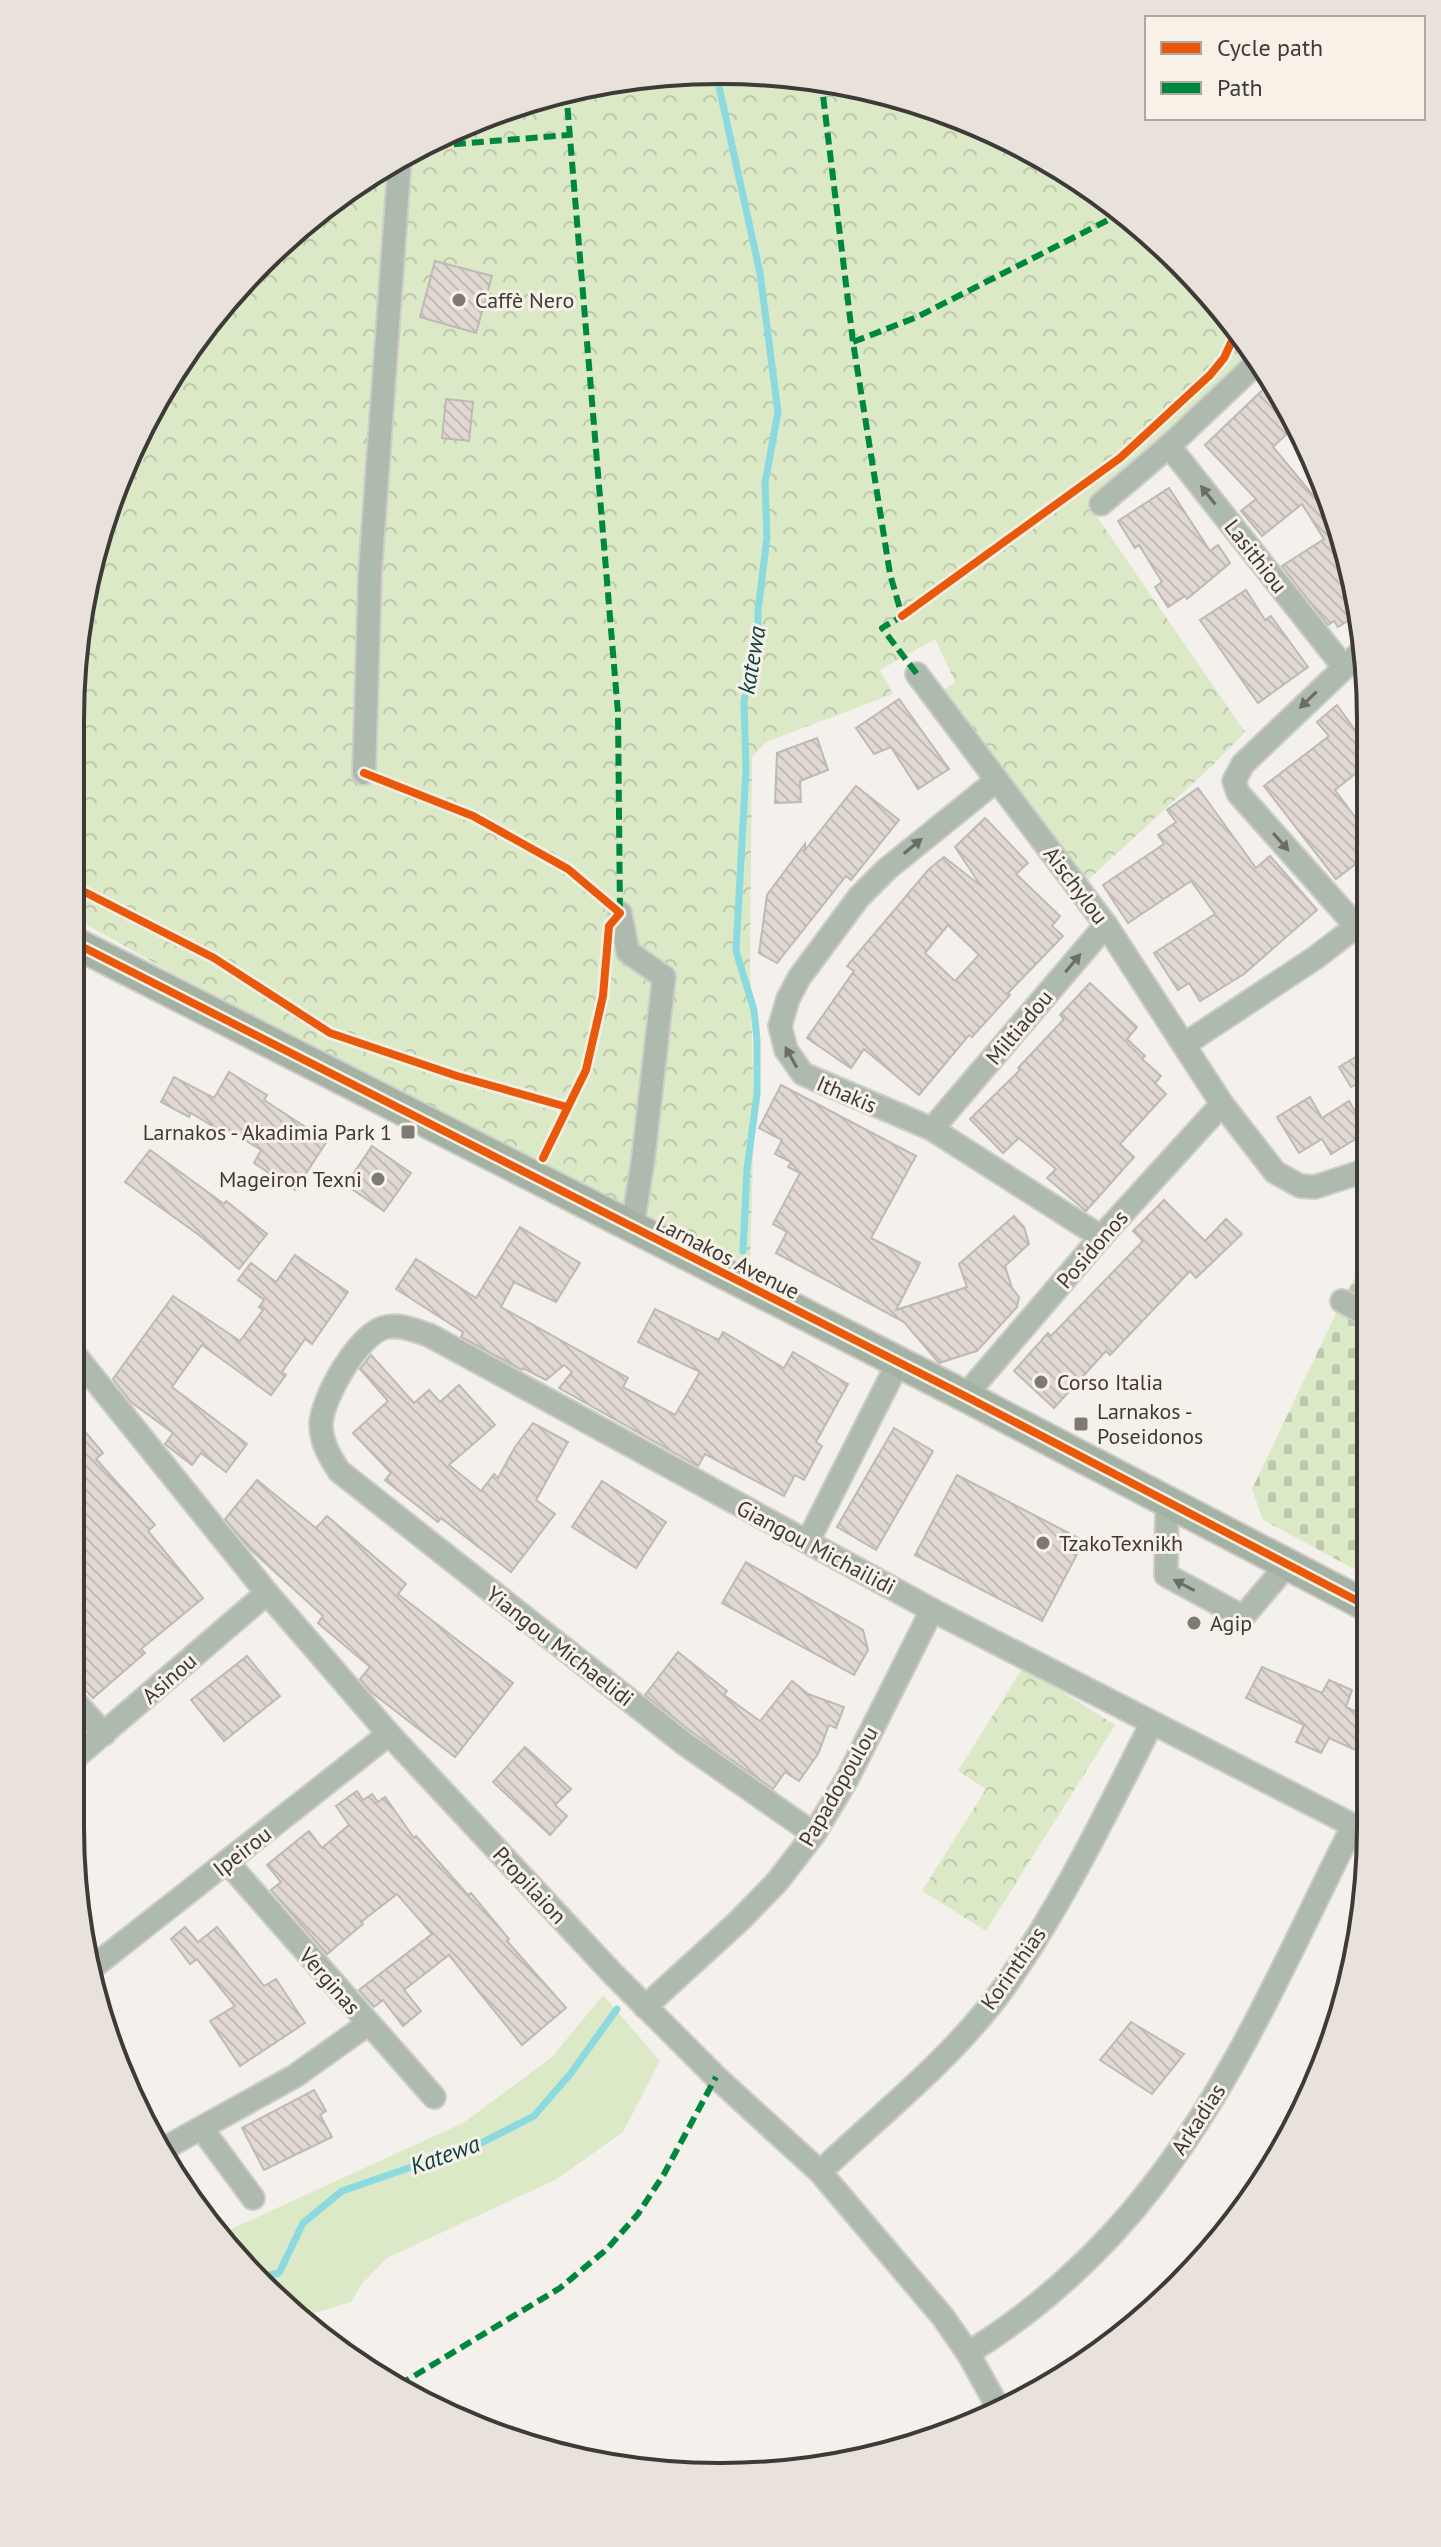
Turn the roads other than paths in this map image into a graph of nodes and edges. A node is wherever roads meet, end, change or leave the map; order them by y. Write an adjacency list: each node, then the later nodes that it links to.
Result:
1 (399, 171): 8 (street)
2 (1251, 369): 3 (street)
3 (1169, 446): 4 (street); 6 (street, Lasithiou, one-way to 3)
4 (1101, 504)
5 (1354, 657): 6 (street)
6 (1343, 666): 11 (street, one-way to 11)
7 (917, 674): 9 (street, Aischylou)
8 (364, 773)
9 (997, 780): 12 (street, Aischylou); 17 (street, Ithakis, one-way to 9)
10 (620, 913): 19 (street)
11 (1357, 918)
12 (1106, 925): 15 (street, Aischylou); 17 (street, Miltiadou, one-way to 12)
13 (1357, 927): 15 (street)
14 (84, 948): 19 (main road, Larnakos Avenue)
15 (1185, 1044): 16 (street, Aischylou)
16 (1222, 1104): 18 (street, Aischylou); 20 (street, Posidonos)
17 (932, 1129): 20 (street, Ithakis)
18 (1357, 1173)
19 (632, 1229): 23 (main road, Larnakos Avenue)
20 (1101, 1237): 25 (street, Posidonos)
21 (1342, 1301): 22 (street)
22 (1357, 1309)
23 (898, 1363): 25 (main road, Larnakos Avenue); 28 (street)
24 (84, 1366): 30 (street, Propilaion)
25 (965, 1396): 27 (main road, Larnakos Avenue)
26 (323, 1441): 28 (street, Giangou Michailidi); 39 (street, Yiangou Michaelidi)
27 (1167, 1502): 29 (main road, Larnakos Avenue); 29 (street, one-way to 27)
28 (808, 1541): 32 (street, Giangou Michailidi)
29 (1287, 1565): 31 (main road, Larnakos Avenue)
30 (267, 1593): 35 (street, Asinou); 36 (street, Propilaion)
31 (1357, 1601)
32 (932, 1610): 34 (street, Giangou Michailidi); 39 (street, Papadopoulou)
33 (84, 1712): 35 (street)
34 (1152, 1723): 38 (street, Giangou Michailidi); 48 (street, Korinthias)
35 (104, 1734): 37 (street, Asinou)
36 (389, 1734): 41 (street, Ipeirou); 43 (street, Propilaion)
37 (84, 1750)
38 (1357, 1828)
39 (814, 1834): 43 (street, Papadopoulou)
40 (1357, 1838): 50 (street, Arkadias)
41 (228, 1863): 42 (street, Ipeirou); 44 (street, Verginas)
42 (99, 1962)
43 (645, 2007): 48 (street, Propilaion)
44 (368, 2024): 45 (street, Verginas); 46 (street)
45 (434, 2097)
46 (202, 2129): 47 (street); 49 (street)
47 (169, 2146)
48 (820, 2172): 50 (street, Propilaion)
49 (253, 2198)
50 (968, 2353): 51 (street, Propilaion)
51 (994, 2401)

